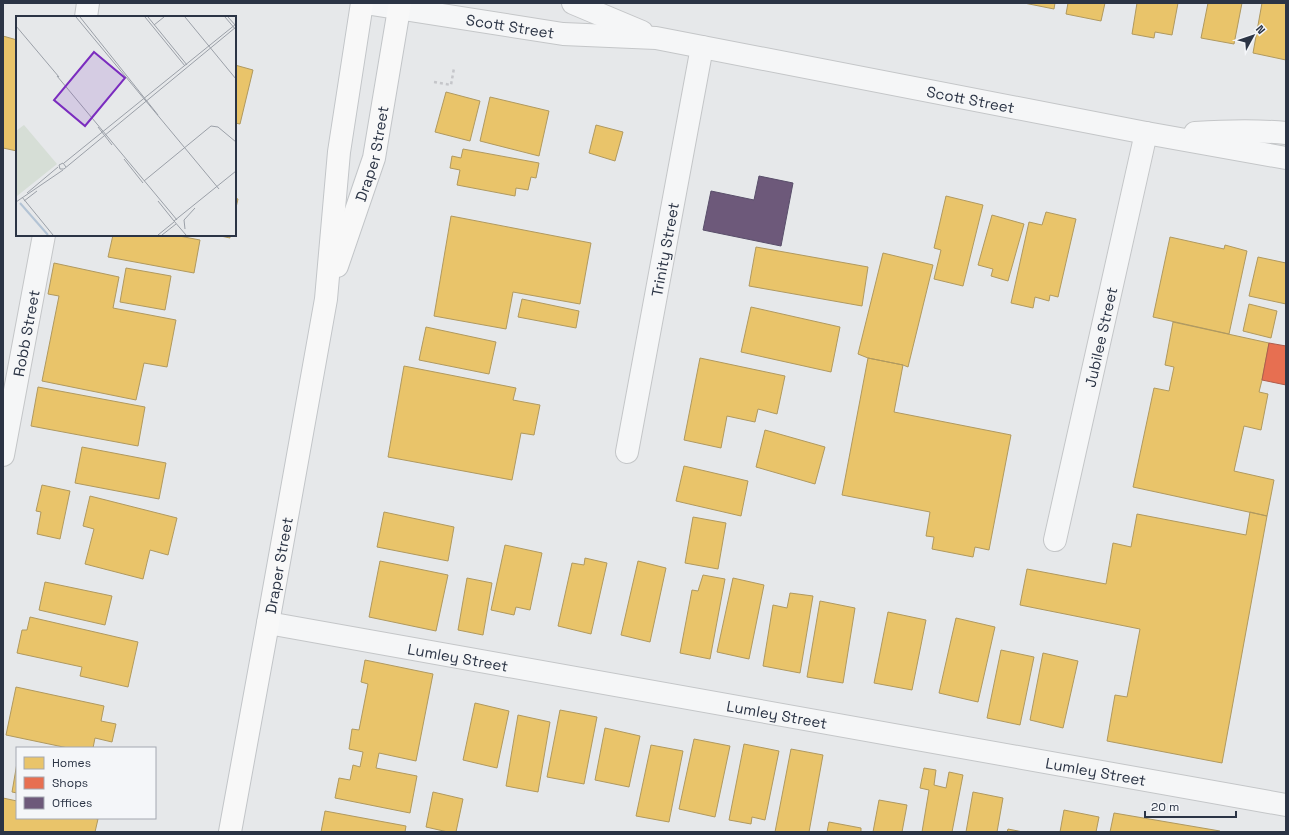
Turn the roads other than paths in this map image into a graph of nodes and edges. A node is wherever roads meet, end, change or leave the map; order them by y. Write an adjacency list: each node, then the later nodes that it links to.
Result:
1 (88, 3): 5 (street)
2 (363, 3): 4 (street, Scott Street); 12 (main road, Draper Street)
3 (573, 3): 6 (street, Scott Street)
4 (399, 6): 6 (street, Scott Street); 12 (main road, Draper Street)
5 (86, 16)
6 (656, 38): 7 (street, Scott Street)
7 (702, 47): 9 (street, Scott Street); 13 (street, Trinity Street)
8 (1286, 132): 9 (street)
9 (1153, 134): 10 (street, Scott Street); 15 (street, Jubilee Street)
10 (1286, 158)
11 (44, 236): 14 (street, Robb Street)
12 (326, 299): 16 (main road, Draper Street)
13 (627, 452)
14 (3, 455)
15 (1055, 540)
16 (268, 623): 17 (street, Lumley Street); 18 (main road, Draper Street)
17 (1286, 805)
18 (230, 832)

